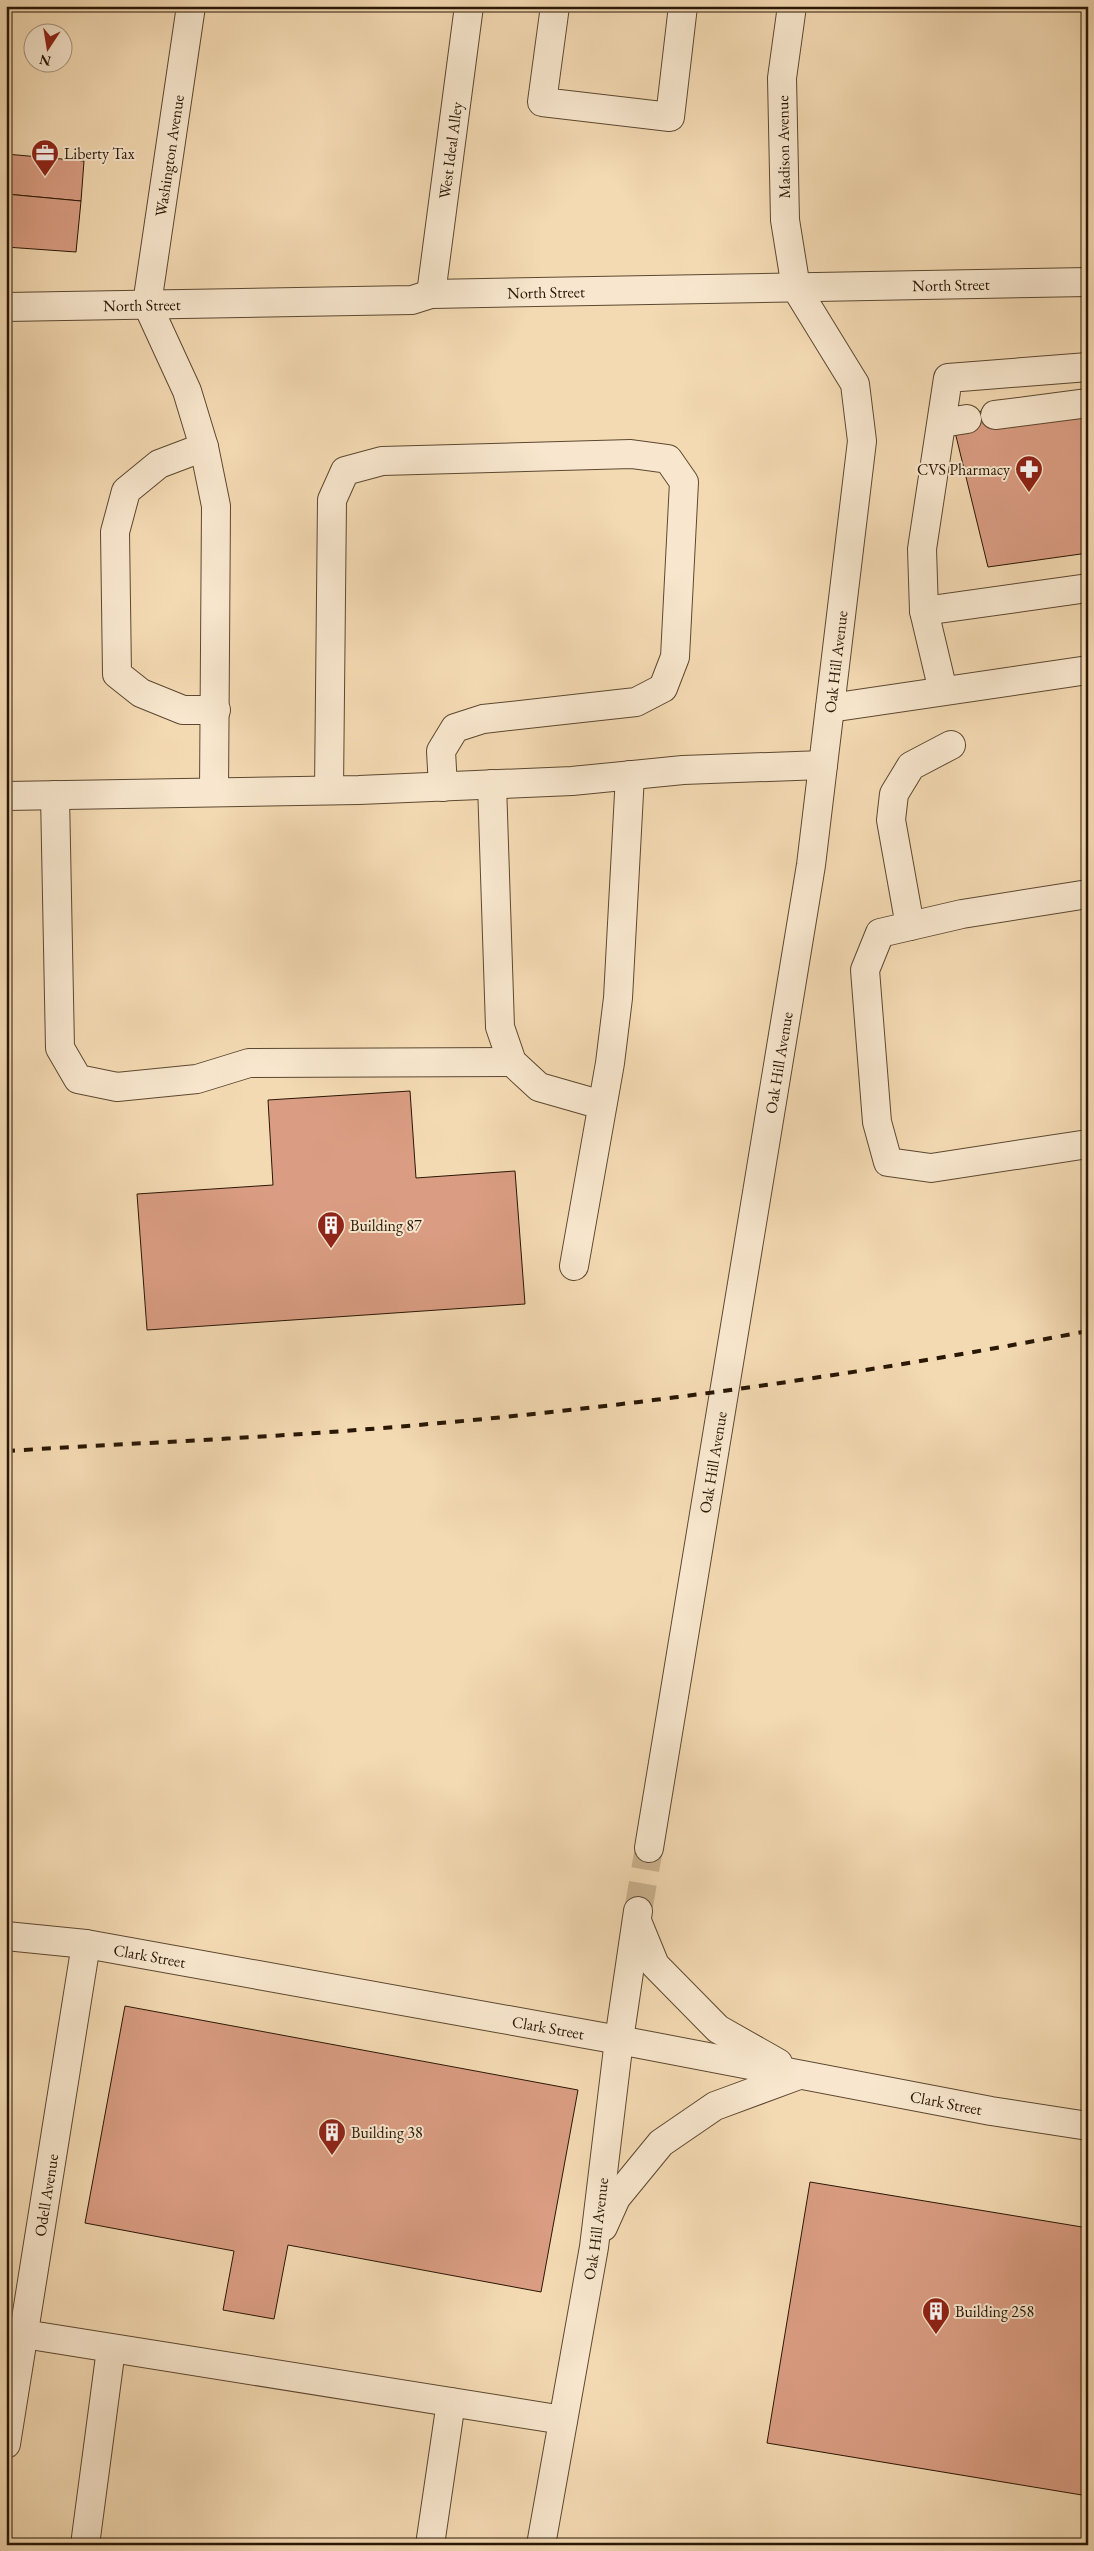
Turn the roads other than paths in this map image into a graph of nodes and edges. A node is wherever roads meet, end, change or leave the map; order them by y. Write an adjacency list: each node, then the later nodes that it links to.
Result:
1 (191, 6): 9 (street, Washington Avenue)
2 (469, 6): 8 (street, West Ideal Alley)
3 (556, 6): 4 (street)
4 (683, 6)
5 (792, 6): 7 (street, Madison Avenue)
6 (1088, 282): 7 (street, North Street)
7 (796, 288): 8 (street, North Street); 19 (street, Oak Hill Avenue)
8 (431, 294): 9 (street, North Street)
9 (147, 304): 10 (street, North Street); 14 (street)
10 (6, 307)
11 (1088, 367): 16 (street)
12 (1088, 403): 13 (street)
13 (994, 415)
14 (204, 447): 20 (street); 20 (street)
15 (1088, 588): 16 (street)
16 (924, 610): 18 (street)
17 (1088, 670): 18 (street)
18 (943, 691): 19 (street)
19 (830, 708): 22 (street, Oak Hill Avenue)
20 (216, 710): 27 (street)
21 (951, 745): 31 (street)
22 (823, 764): 23 (street); 36 (street, Oak Hill Avenue)
23 (630, 775): 24 (street); 33 (street)
24 (492, 784): 25 (street); 32 (street)
25 (442, 786): 26 (street); 26 (street)
26 (329, 790): 27 (street)
27 (214, 792): 28 (street)
28 (55, 795): 29 (street); 32 (street)
29 (6, 796)
30 (1088, 894): 31 (street)
31 (910, 926): 34 (street)
32 (512, 1062): 33 (street)
33 (602, 1105): 35 (street)
34 (1088, 1144)
35 (574, 1266)
36 (649, 1848)
37 (6, 1936): 38 (street, Clark Street)
38 (86, 1944): 39 (street, Clark Street); 43 (street, Odell Avenue)
39 (618, 2040): 40 (street, Clark Street); 40 (street, Oak Hill Avenue); 42 (street, Oak Hill Avenue)
40 (799, 2075): 41 (street, Clark Street); 42 (street)
41 (1088, 2126)
42 (594, 2247): 46 (street, Oak Hill Avenue)
43 (17, 2348): 44 (street); 47 (street, Odell Avenue)
44 (111, 2349): 45 (street); 48 (street)
45 (452, 2402): 46 (street); 49 (street)
46 (563, 2420): 50 (street, Oak Hill Avenue)
47 (6, 2444)
48 (85, 2545)
49 (430, 2545)
50 (541, 2545)

